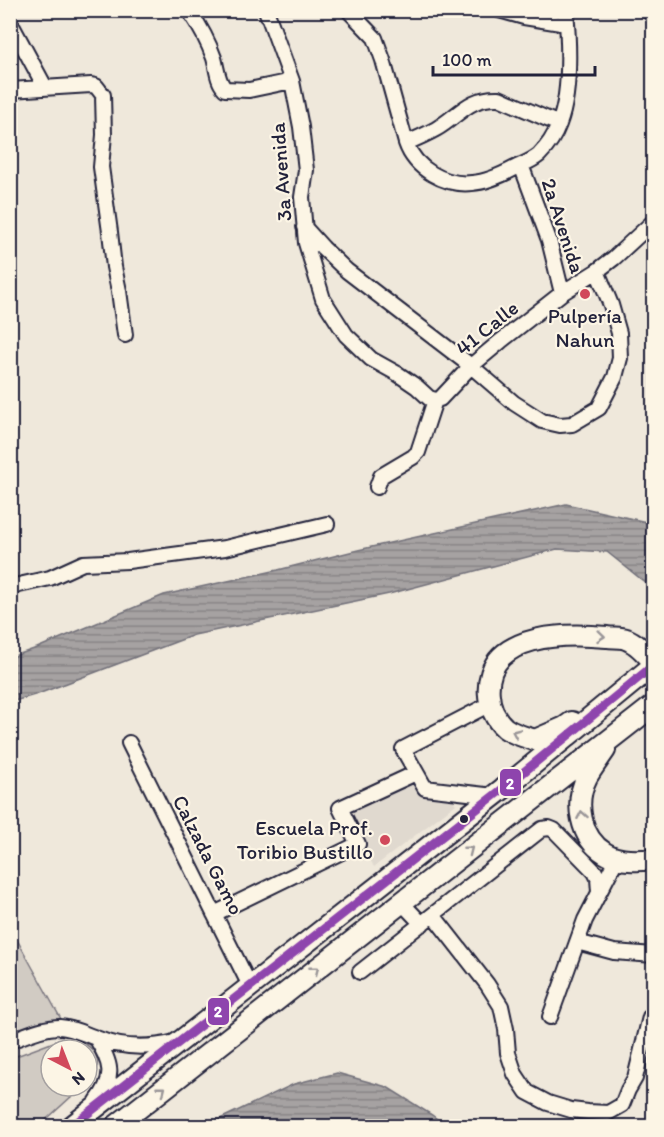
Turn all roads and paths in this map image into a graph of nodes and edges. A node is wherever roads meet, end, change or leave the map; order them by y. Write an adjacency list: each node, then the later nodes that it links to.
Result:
1 (189, 10): 9 (street)
2 (266, 10): 9 (street, 3a Avenida)
3 (348, 10): 13 (street)
4 (499, 10): 7 (street)
5 (649, 10): 6 (main road)
6 (654, 13)
7 (567, 17): 12 (street, 2a Avenida)
8 (10, 22): 10 (street)
9 (292, 81): 16 (street, 3a Avenida)
10 (45, 87): 11 (street); 19 (street)
11 (10, 90)
12 (559, 124): 13 (street); 14 (street, 2a Avenida)
13 (406, 143): 14 (street)
14 (521, 165): 18 (street, 2a Avenida)
15 (654, 221): 17 (street, 41 Calle)
16 (304, 227): 20 (street, 3a Avenida); 21 (street)
17 (597, 271): 18 (street, 41 Calle); 20 (street, 3a Avenida)
18 (562, 293): 20 (street, 41 Calle)
19 (125, 334)
20 (471, 366): 21 (street, 41 Calle)
21 (435, 400): 22 (street)
22 (377, 487)
23 (327, 524): 24 (street)
24 (10, 587)
25 (648, 669): 26 (highway, one-way to 26); 26 (highway, one-way to 25); 31 (highway)
26 (490, 704): 30 (street)
27 (653, 705): 28 (highway)
28 (613, 737): 32 (highway, one-way to 28); 35 (highway, one-way to 28)
29 (129, 743): 36 (street, Calzada Gamo)
30 (416, 773): 31 (street); 36 (street)
31 (494, 796): 41 (highway)
32 (617, 858): 33 (highway); 34 (street)
33 (654, 858)
34 (599, 892): 37 (street); 38 (street)
35 (402, 903): 37 (street); 50 (highway, one-way to 35)
36 (214, 914): 41 (street, Calzada Gamo)
37 (427, 919): 40 (street); 43 (street)
38 (577, 942): 39 (street); 42 (street)
39 (654, 955)
40 (360, 972)
41 (250, 986): 47 (highway)
42 (550, 1017)
43 (650, 1017)
44 (96, 1038): 46 (street)
45 (99, 1039): 47 (street)
46 (10, 1041)
47 (180, 1041): 49 (highway)
48 (99, 1043): 49 (street)
49 (76, 1123)
50 (116, 1126)

